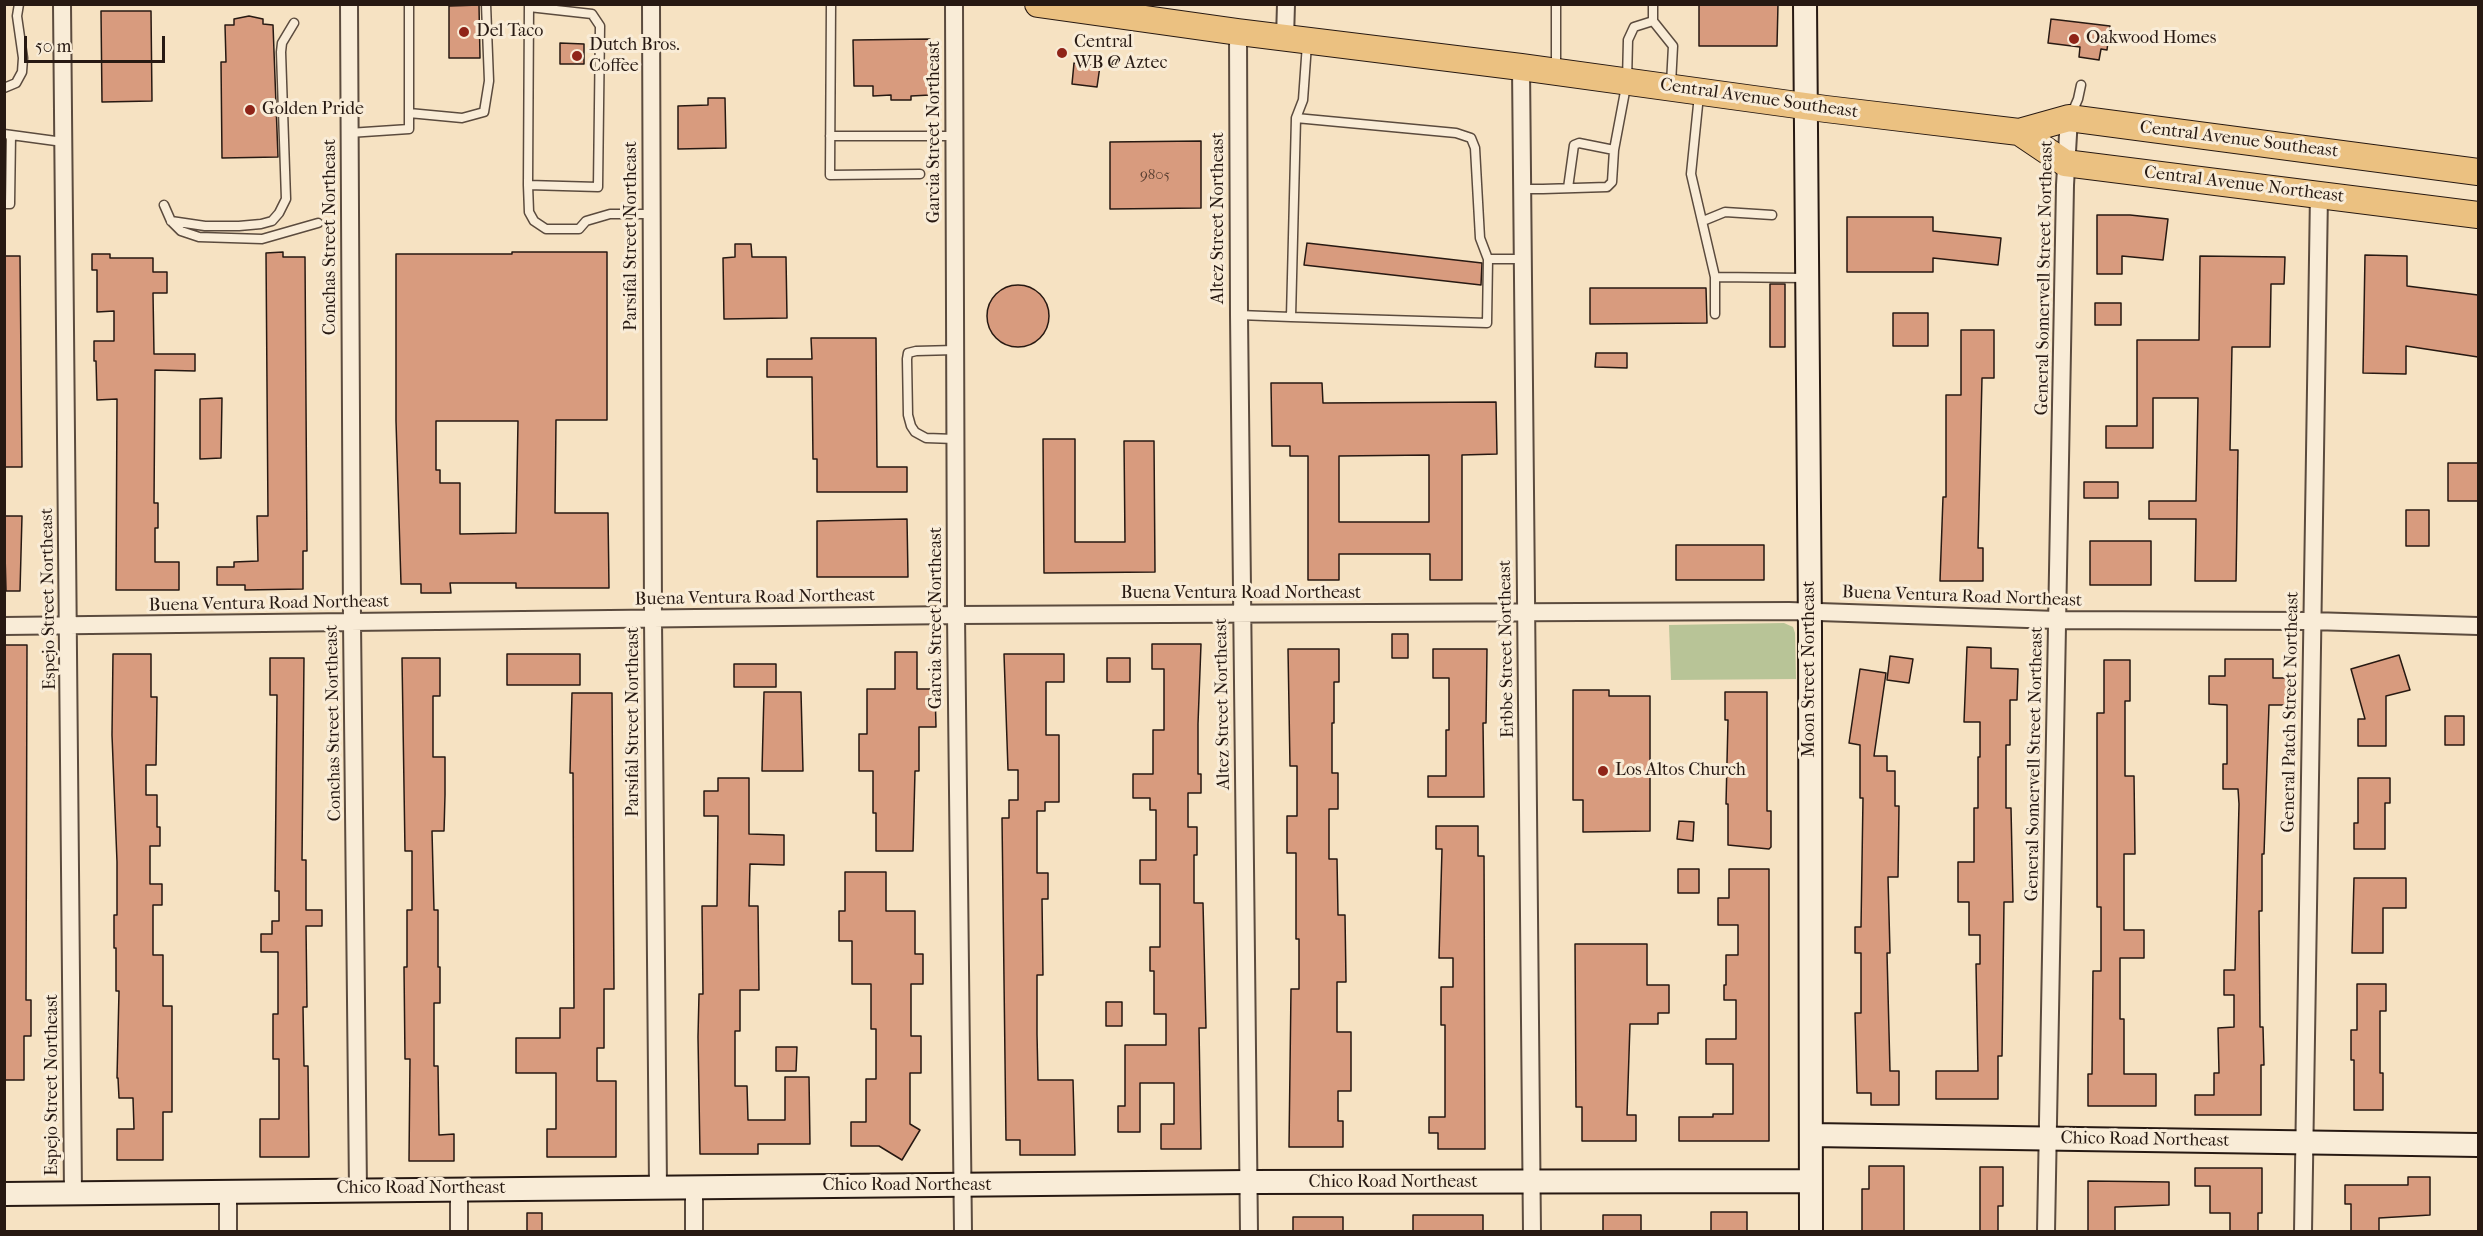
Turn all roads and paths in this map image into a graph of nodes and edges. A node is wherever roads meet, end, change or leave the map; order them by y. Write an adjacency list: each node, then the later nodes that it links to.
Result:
1 (19, 4): 23 (lane)
2 (62, 4): 35 (street, Espejo Street Northeast)
3 (349, 4): 31 (street, Conchas Street Northeast)
4 (409, 4): 27 (lane)
5 (486, 4): 27 (lane)
6 (651, 4): 46 (street, Parsifal Street Northeast)
7 (831, 4): 33 (lane)
8 (954, 4): 34 (street, Garcia Street Northeast)
9 (1038, 4): 17 (main road, Central Avenue Southeast)
10 (1286, 4): 18 (street)
11 (1556, 4): 20 (lane)
12 (1653, 4): 15 (lane)
13 (1805, 4): 26 (street, Moon Street Northeast)
14 (529, 6): 40 (lane); 40 (lane)
15 (1653, 21): 21 (lane); 24 (lane)
16 (294, 23): 49 (lane)
17 (1238, 32): 18 (main road, Central Avenue Southeast); 57 (street, Altez Street Northeast)
18 (1296, 40): 19 (main road, Central Avenue Southeast); 28 (lane)
19 (1521, 67): 20 (main road, Central Avenue Southeast); 42 (street, Erbbe Street Northeast)
20 (1556, 71): 21 (main road, Central Avenue Southeast)
21 (1627, 81): 24 (main road, Central Avenue Southeast); 36 (lane)
22 (2081, 85): 29 (lane)
23 (4, 87)
24 (1671, 88): 25 (main road, Central Avenue Southeast)
25 (1699, 92): 26 (main road, Central Avenue Southeast); 50 (lane)
26 (1804, 106): 30 (main road, Central Avenue Southeast); 55 (street, Moon Street Northeast)
27 (409, 112): 31 (lane)
28 (1296, 118): 52 (lane); 58 (lane)
29 (2069, 118): 30 (main road, Central Avenue Southeast); 37 (street, General Somervell Street Northeast); 38 (main road, Central Avenue Southeast)
30 (2019, 132): 37 (main road, Central Avenue Northeast)
31 (349, 133): 68 (street, Conchas Street Northeast)
32 (8, 135): 35 (lane); 44 (lane)
33 (830, 136): 34 (lane); 39 (lane)
34 (954, 136): 59 (street, Garcia Street Northeast)
35 (64, 142): 71 (street, Espejo Street Northeast)
36 (1614, 150): 41 (lane); 41 (lane)
37 (2066, 163): 43 (main road, Central Avenue Northeast); 66 (street, General Somervell Street Northeast)
38 (2478, 172)
39 (920, 174)
40 (528, 185): 46 (lane)
41 (1568, 188): 42 (lane)
42 (1522, 189): 53 (street, Erbbe Street Northeast)
43 (2319, 194): 48 (main road, Central Avenue Northeast); 67 (street, General Patch Street Northeast)
44 (4, 204)
45 (164, 205): 49 (lane)
46 (652, 214): 65 (street, Parsifal Street Northeast)
47 (1772, 215): 50 (lane)
48 (2478, 215)
49 (171, 221): 51 (lane)
50 (1703, 221): 54 (lane)
51 (318, 223)
52 (1488, 259): 53 (lane); 58 (lane)
53 (1522, 260): 62 (street, Erbbe Street Northeast)
54 (1715, 277): 55 (lane); 56 (lane)
55 (1806, 278): 61 (street, Moon Street Northeast)
56 (1715, 314)
57 (1239, 315): 58 (lane); 63 (street, Altez Street Northeast)
58 (1291, 317)
59 (955, 350): 60 (street, Garcia Street Northeast); 60 (lane)
60 (955, 439): 64 (street, Garcia Street Northeast)
61 (1810, 611): 62 (street, Buena Ventura Road Northeast); 66 (street, Buena Ventura Road Northeast); 72 (street, Moon Street Northeast)
62 (1526, 612): 63 (street, Buena Ventura Road Northeast); 78 (street, Erbbe Street Northeast)
63 (1242, 614): 64 (street, Buena Ventura Road Northeast); 77 (street, Altez Street Northeast)
64 (956, 615): 65 (street, Buena Ventura Road Northeast); 79 (street, Garcia Street Northeast)
65 (653, 619): 68 (street, Buena Ventura Road Northeast); 80 (street, Parsifal Street Northeast)
66 (2057, 620): 67 (street, Buena Ventura Road Northeast); 73 (street, General Somervell Street Northeast)
67 (2312, 621): 70 (street, Buena Ventura Road Northeast); 74 (street, General Patch Street Northeast)
68 (352, 622): 71 (street, Buena Ventura Road Northeast); 83 (street, Conchas Street Northeast)
69 (4, 626): 71 (street, Buena Ventura Road Northeast)
70 (2478, 626)
71 (69, 627): 85 (street, Espejo Street Northeast)
72 (1812, 1135): 73 (street, Chico Road Northeast); 76 (street, Moon Street Northeast)
73 (2048, 1138): 74 (street, Chico Road Northeast); 94 (street, General Somervell Street Northeast)
74 (2305, 1142): 75 (street, Chico Road Northeast); 95 (street, General Patch Street Northeast)
75 (2478, 1145)
76 (1810, 1181): 78 (street, Chico Road Northeast); 93 (street, Moon Street Northeast)
77 (1248, 1182): 78 (street, Chico Road Northeast); 79 (street, Chico Road Northeast); 91 (street, Altez Street Northeast)
78 (1532, 1183): 92 (street, Erbbe Street Northeast)
79 (963, 1185): 81 (street, Chico Road Northeast); 90 (street, Garcia Street Northeast)
80 (658, 1187): 81 (street, Chico Road Northeast); 82 (street, Chico Road Northeast)
81 (694, 1187): 89 (street)
82 (459, 1189): 83 (street, Chico Road Northeast); 88 (street)
83 (358, 1190): 84 (street, Chico Road Northeast)
84 (228, 1192): 85 (street, Chico Road Northeast); 87 (street)
85 (73, 1193): 86 (street, Chico Road Northeast)
86 (4, 1194)
87 (228, 1232)
88 (459, 1232)
89 (694, 1232)
90 (963, 1232)
91 (1249, 1232)
92 (1532, 1232)
93 (1811, 1232)
94 (2046, 1232)
95 (2303, 1232)

